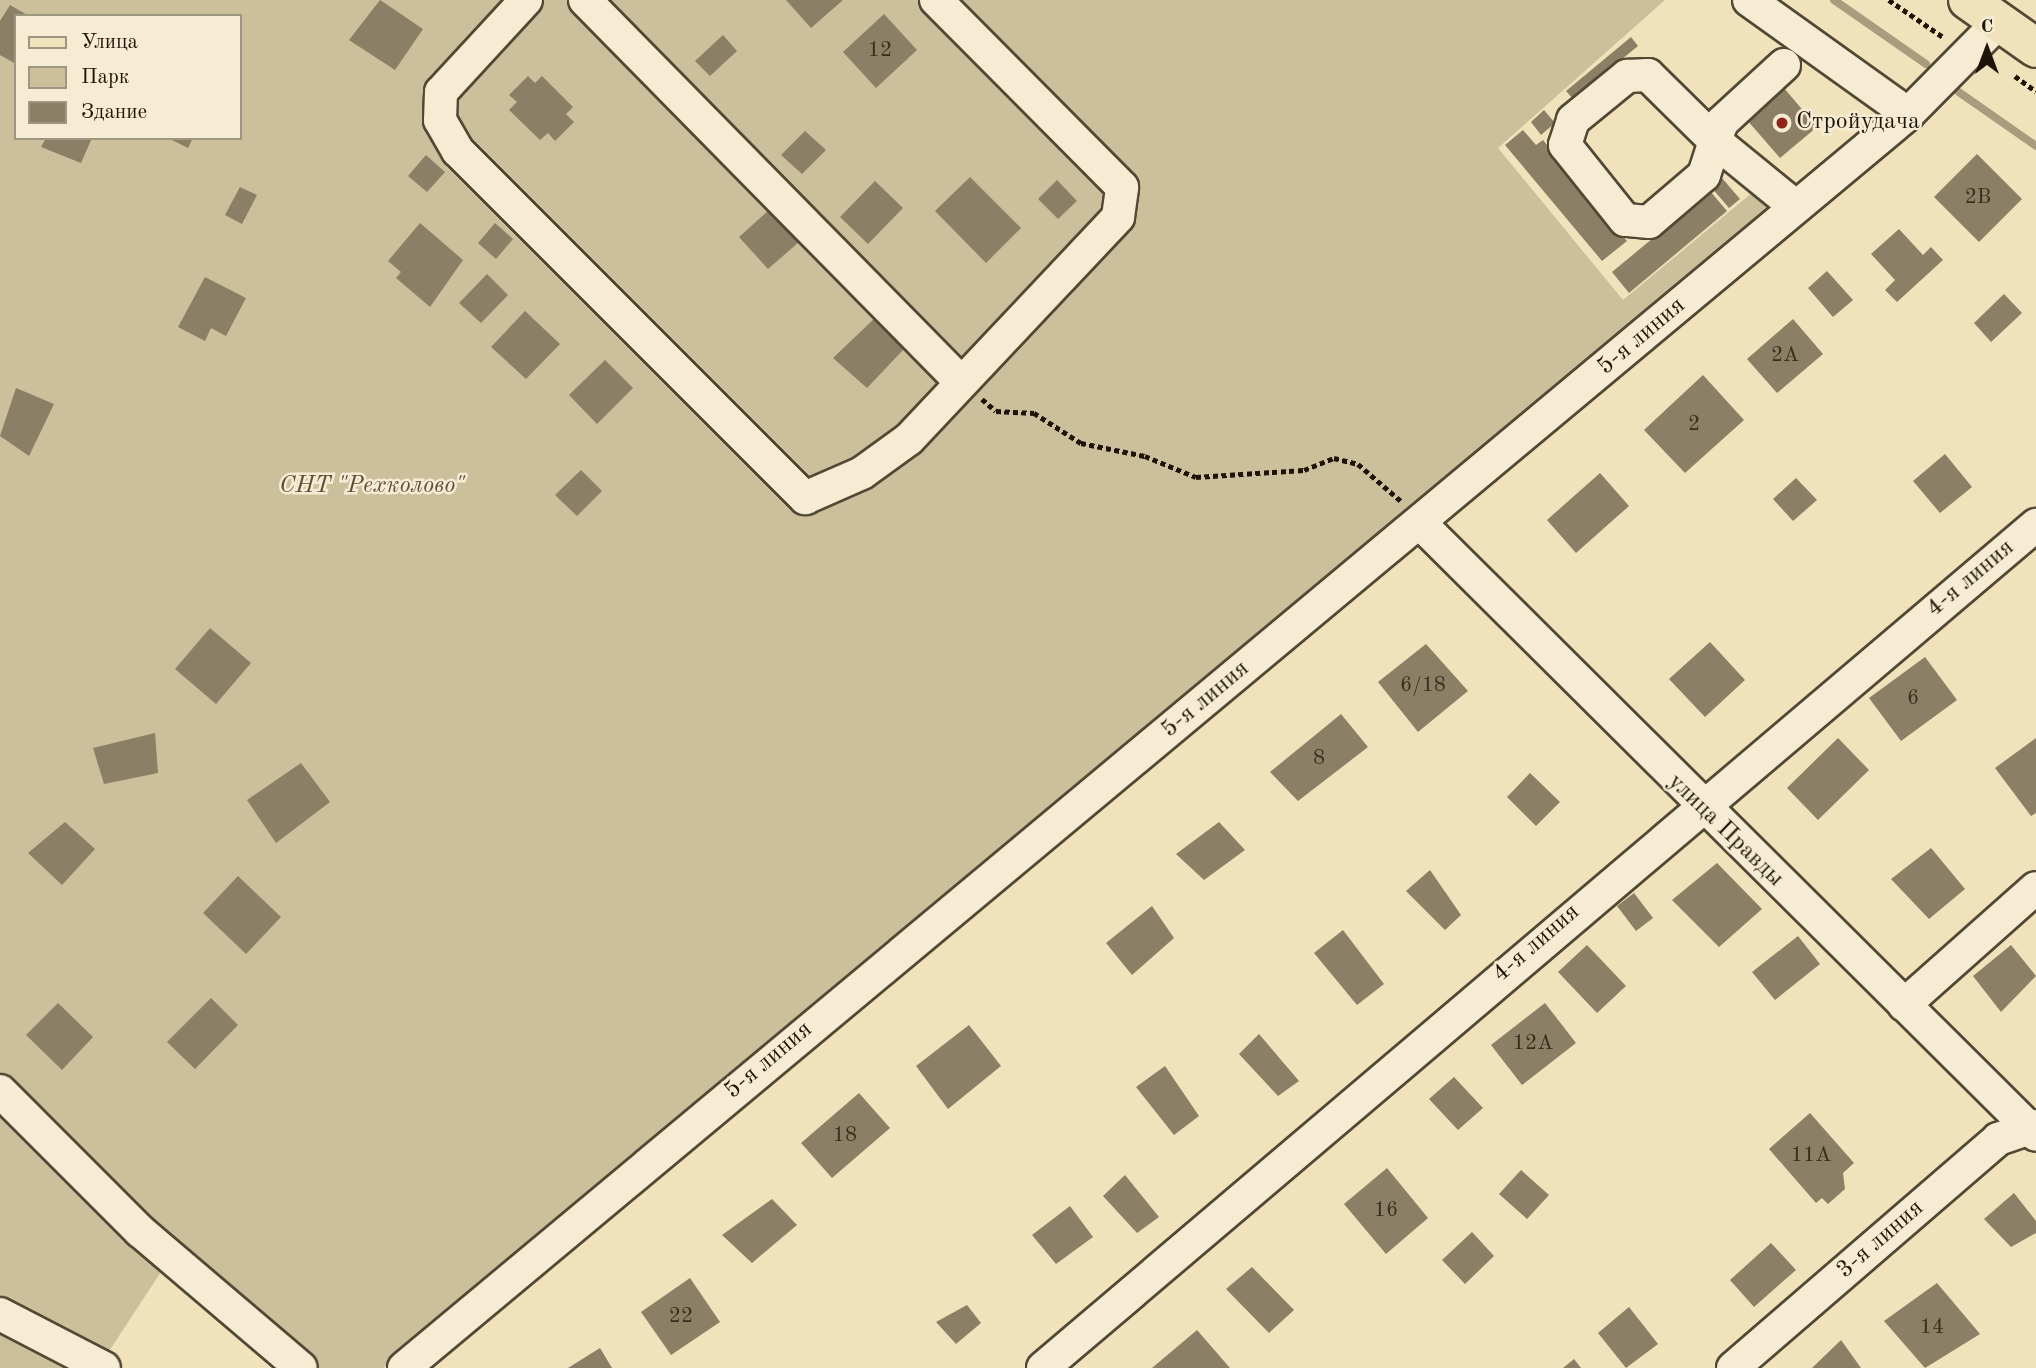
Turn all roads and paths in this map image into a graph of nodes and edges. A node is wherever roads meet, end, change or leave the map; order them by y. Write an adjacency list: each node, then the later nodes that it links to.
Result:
1 (526, 0): 14 (street)
2 (585, 0): 14 (street)
3 (936, 0): 14 (street)
4 (1749, 0): 11 (street)
5 (1889, 0): 9 (path)
6 (1968, 0): 7 (main road)
7 (1998, 22): 8 (main road); 9 (street, 5-я линия)
8 (2036, 48)
9 (1964, 51): 11 (street, 5-я линия)
10 (1784, 65): 12 (street)
11 (1908, 114): 13 (street, 5-я линия)
12 (1716, 141): 12 (street); 13 (street)
13 (1796, 207): 15 (street, 5-я линия)
14 (959, 380): 15 (path)
15 (1420, 523): 17 (street, улица Правды); 25 (street, 5-я линия)
16 (2036, 525): 17 (street, 4-я линия)
17 (1698, 806): 19 (street, улица Правды); 26 (street, 4-я линия)
18 (2036, 888): 19 (street)
19 (1904, 1005): 21 (street, улица Правды)
20 (0, 1091): 24 (street)
21 (2033, 1129): 27 (street, 3-я линия)
22 (0, 1314): 23 (street)
23 (104, 1368)
24 (301, 1368)
25 (404, 1368)
26 (1043, 1368)
27 (1733, 1368)

